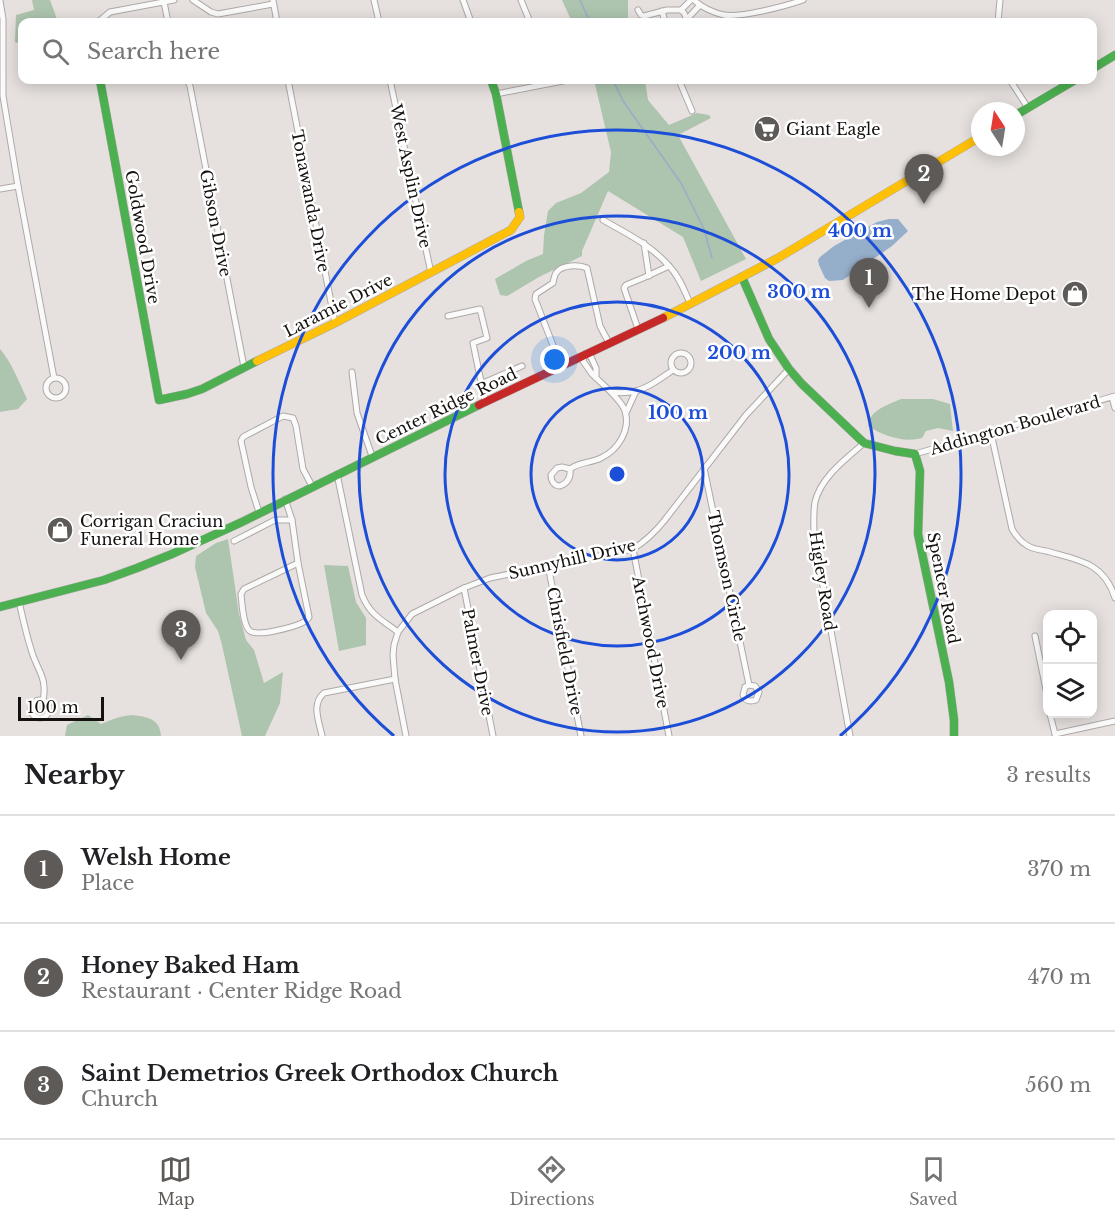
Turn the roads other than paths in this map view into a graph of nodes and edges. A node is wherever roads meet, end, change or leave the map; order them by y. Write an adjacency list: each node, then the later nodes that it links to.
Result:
1 (174, 0): 10 (street)
2 (193, 0): 11 (street)
3 (374, 0): 19 (street)
4 (463, 0): 20 (street)
5 (521, 0): 21 (street)
6 (692, 0): 12 (street); 14 (street)
7 (803, 0): 12 (street)
8 (1000, 0): 25 (street)
9 (0, 1): 42 (street)
10 (164, 2): 16 (street); 17 (street)
11 (273, 2): 18 (street)
12 (700, 5): 24 (street)
13 (638, 10): 15 (street)
14 (681, 10): 15 (street); 23 (street)
15 (662, 11): 22 (street)
16 (103, 18)
17 (167, 18)
18 (276, 18)
19 (378, 18)
20 (470, 18)
21 (528, 18)
22 (663, 18)
23 (686, 18)
24 (690, 18)
25 (998, 18)
26 (1115, 56): 27 (street)
27 (1097, 66)
28 (101, 84): 67 (street, Goldwood Drive)
29 (189, 84): 58 (street, Gibson Drive)
30 (289, 84): 52 (street, Tonawanda Drive)
31 (391, 84): 47 (street, West Asplin Drive)
32 (492, 84): 37 (street)
33 (547, 84): 37 (street)
34 (681, 84): 40 (street)
35 (1013, 84): 38 (street)
36 (1068, 84): 38 (street)
37 (496, 94): 47 (street, Laramie Drive)
38 (1028, 108): 39 (street)
39 (1025, 110)
40 (692, 111)
41 (971, 142): 49 (street, Center Ridge Road)
42 (18, 186): 43 (street); 62 (street)
43 (0, 189)
44 (603, 219): 45 (street)
45 (644, 243): 46 (street); 48 (street)
46 (669, 266): 48 (street); 50 (street)
47 (431, 273): 52 (street, Laramie Drive)
48 (649, 276): 53 (street)
49 (742, 277): 50 (street, Center Ridge Road); 59 (street)
50 (690, 303): 53 (street, Center Ridge Road)
51 (448, 316): 63 (street)
52 (335, 323): 58 (street, Laramie Drive)
53 (638, 329): 54 (street, Center Ridge Road)
54 (609, 343): 55 (street, Center Ridge Road); 57 (street)
55 (585, 354): 57 (street, Center Ridge Road); 65 (street)
56 (522, 366): 63 (street)
57 (561, 366): 68 (street, Center Ridge Road)
58 (244, 367): 67 (street, Laramie Drive)
59 (789, 369): 72 (street); 75 (street, Sunnyhill Drive)
60 (673, 370): 64 (street)
61 (352, 372): 74 (street)
62 (54, 378): 62 (street)
63 (481, 384): 68 (street)
64 (636, 391): 65 (street); 70 (street)
65 (611, 392): 70 (street)
66 (1113, 397): 69 (street); 71 (street, Addington Boulevard)
67 (159, 400)
68 (485, 401): 74 (street, Center Ridge Road)
69 (1115, 408)
70 (626, 413): 76 (street)
71 (991, 433): 73 (street, Addington Boulevard); 87 (street)
72 (864, 442): 73 (street); 104 (street, Higley Road)
73 (915, 454): 105 (street, Spencer Road)
74 (372, 456): 77 (street, Center Ridge Road)
75 (704, 468): 83 (street, Sunnyhill Drive); 94 (street, Thomson Circle)
76 (570, 469)
77 (337, 474): 78 (street, Center Ridge Road); 90 (street)
78 (312, 486): 79 (street, Center Ridge Road); 80 (street)
79 (285, 499): 80 (street, Center Ridge Road); 81 (street)
80 (260, 512): 88 (street, Center Ridge Road)
81 (292, 520): 82 (street); 84 (street)
82 (234, 541)
83 (633, 549): 85 (street, Sunnyhill Drive); 103 (street, Archwood Drive)
84 (298, 562): 84 (street)
85 (548, 565): 86 (street, Sunnyhill Drive); 102 (street, Chrisfield Drive)
86 (464, 588): 90 (street, Sunnyhill Drive); 101 (street, Palmer Drive)
87 (1115, 598)
88 (19, 602): 89 (street, Center Ridge Road); 95 (street)
89 (0, 607)
90 (398, 632): 93 (street)
91 (1035, 636): 92 (street)
92 (1043, 678)
93 (395, 679): 99 (street); 100 (street)
94 (749, 685)
95 (43, 700)
96 (1051, 718): 98 (street)
97 (1115, 721): 98 (street)
98 (1055, 735)
99 (322, 736)
100 (406, 736)
101 (493, 736)
102 (581, 736)
103 (669, 736)
104 (850, 736)
105 (954, 736)

